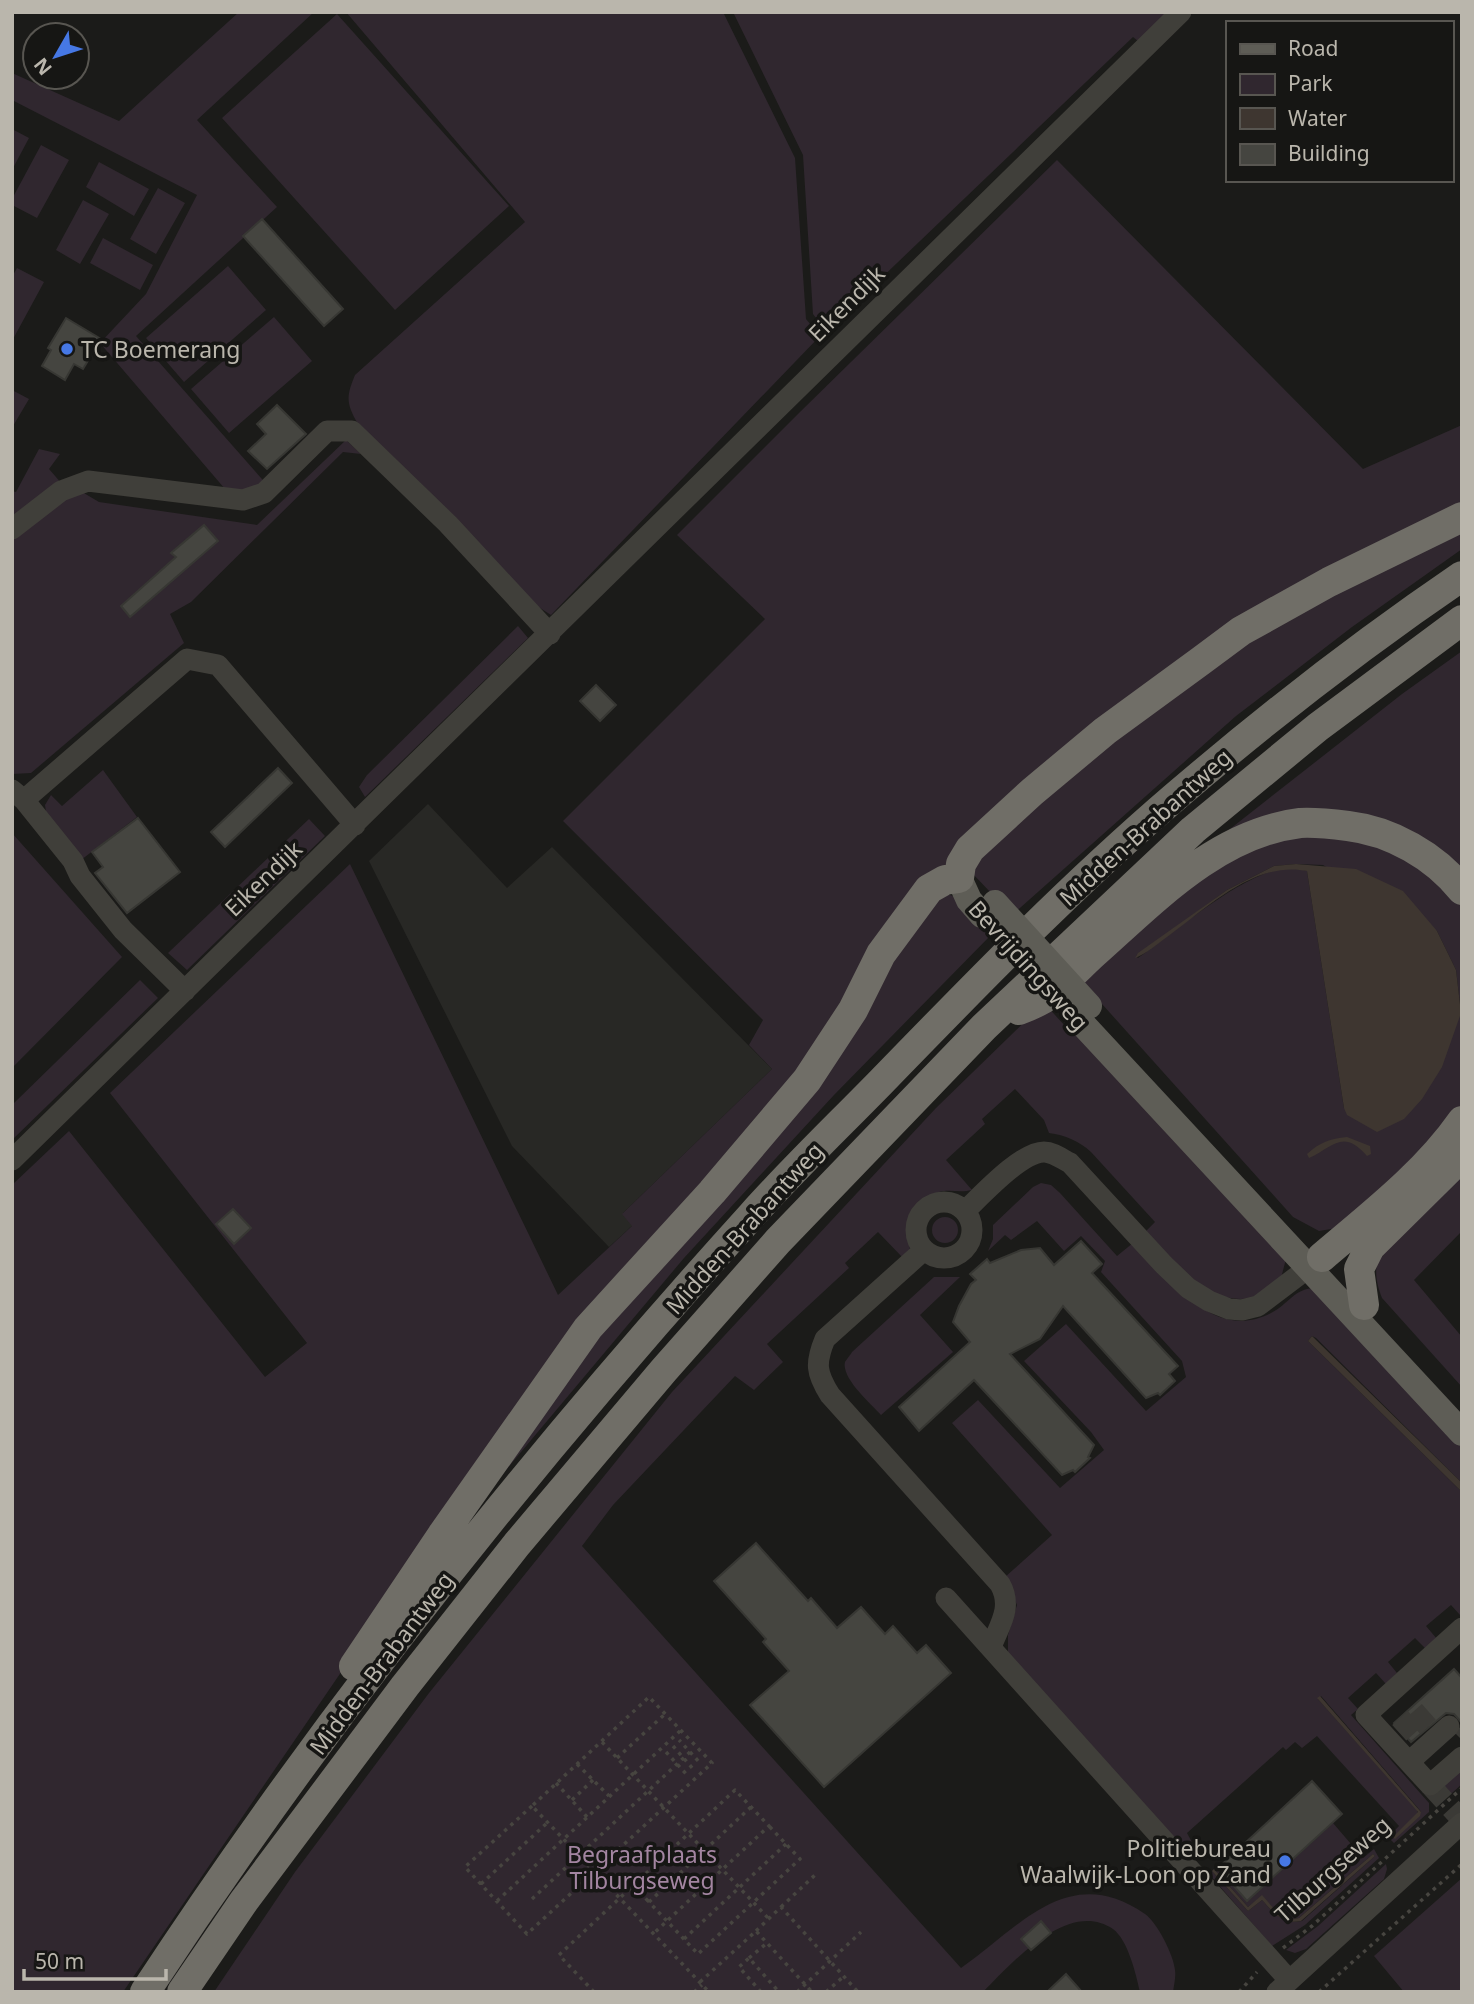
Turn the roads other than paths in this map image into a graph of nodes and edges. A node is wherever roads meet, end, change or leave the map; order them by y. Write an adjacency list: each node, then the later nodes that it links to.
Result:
1 (1181, 12): 6 (street, Eikendijk)
2 (1462, 517): 9 (highway)
3 (12, 528): 6 (street)
4 (1462, 576): 28 (highway, Midden-Brabantweg)
5 (1462, 620): 12 (highway, Midden-Brabantweg)
6 (550, 634): 8 (street, Eikendijk)
7 (18, 795): 8 (street); 11 (street)
8 (355, 825): 11 (street, Eikendijk)
9 (959, 878): 18 (main road, Bevrijdingsweg, bridge); 28 (highway)
10 (1462, 890): 12 (highway)
11 (185, 991): 15 (street, Eikendijk)
12 (984, 1027): 32 (highway, Midden-Brabantweg)
13 (1462, 1121): 18 (highway)
14 (1462, 1156): 19 (highway)
15 (12, 1160)
16 (965, 1211): 17 (street); 17 (street); 18 (street)
17 (924, 1250): 24 (street)
18 (1315, 1263): 19 (main road, Bevrijdingsweg); 21 (main road, Bevrijdingsweg)
19 (1364, 1305): 20 (main road, Bevrijdingsweg)
20 (1462, 1410)
21 (1462, 1433)
22 (946, 1598): 24 (street)
23 (1462, 1628): 27 (street)
24 (991, 1647): 30 (street)
25 (1456, 1735): 27 (street)
26 (1462, 1758): 27 (street)
27 (1420, 1774)
28 (265, 1817): 31 (highway, Midden-Brabantweg)
29 (1462, 1823): 30 (street)
30 (1283, 1986)
31 (145, 1992)
32 (182, 1992)

